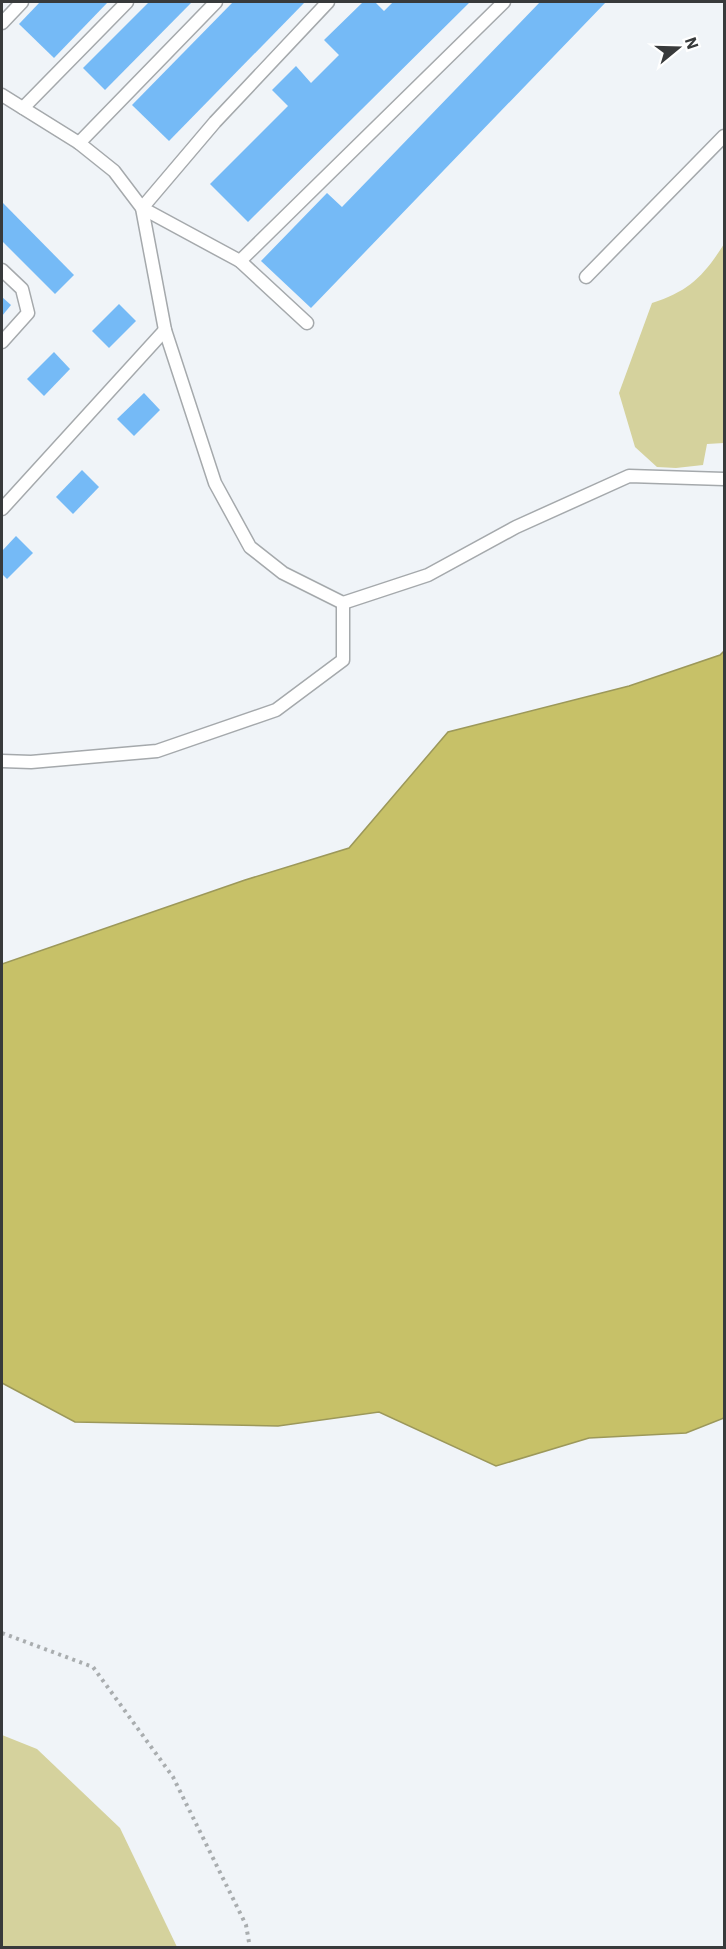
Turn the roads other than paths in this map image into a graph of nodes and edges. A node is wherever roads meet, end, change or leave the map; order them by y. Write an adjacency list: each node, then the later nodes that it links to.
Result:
1 (22, 2): 6 (lane)
2 (127, 2): 8 (lane)
3 (216, 2): 10 (lane)
4 (328, 2): 11 (lane)
5 (504, 2): 12 (lane)
6 (2, 23)
7 (2, 95): 8 (lane)
8 (22, 108): 10 (lane)
9 (724, 136): 14 (lane)
10 (79, 143): 11 (lane)
11 (142, 208): 12 (lane); 16 (lane)
12 (240, 261): 15 (lane)
13 (2, 270): 17 (lane)
14 (586, 277)
15 (307, 323)
16 (165, 330): 19 (lane); 20 (lane)
17 (2, 342)
18 (724, 479): 20 (lane)
19 (2, 509)
20 (343, 603): 21 (lane)
21 (2, 761)

